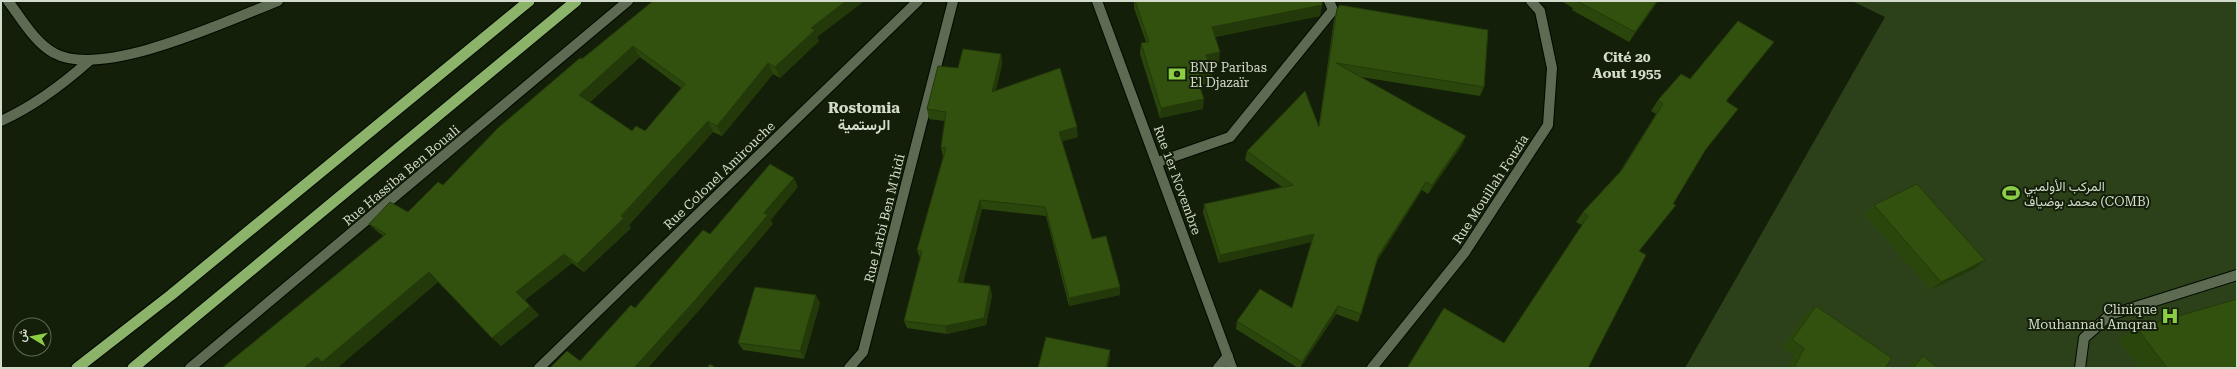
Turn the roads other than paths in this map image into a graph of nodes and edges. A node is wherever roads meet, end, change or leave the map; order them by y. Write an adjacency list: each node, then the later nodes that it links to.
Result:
1 (8, 1): 11 (street)
2 (278, 1): 11 (street)
3 (529, 1): 16 (highway)
4 (576, 1): 17 (highway)
5 (628, 1): 18 (street, Rue Hassiba Ben Bouali)
6 (918, 1): 19 (street, Rue Colonel Amirouche)
7 (954, 1): 20 (street, Rue Larbi Ben M'hidi)
8 (1098, 1): 13 (street, Rue 1er Novembre)
9 (1329, 1): 13 (street)
10 (1531, 1): 23 (street, Rue Mouillah Fouzia)
11 (89, 61): 12 (street)
12 (1, 121)
13 (1158, 162): 15 (street, Rue 1er Novembre)
14 (2237, 275): 24 (street)
15 (1228, 356): 21 (street); 22 (street, Rue 1er Novembre)
16 (77, 368)
17 (133, 368)
18 (190, 368)
19 (539, 368)
20 (849, 368)
21 (1218, 368)
22 (1232, 368)
23 (1372, 368)
24 (2080, 368)

